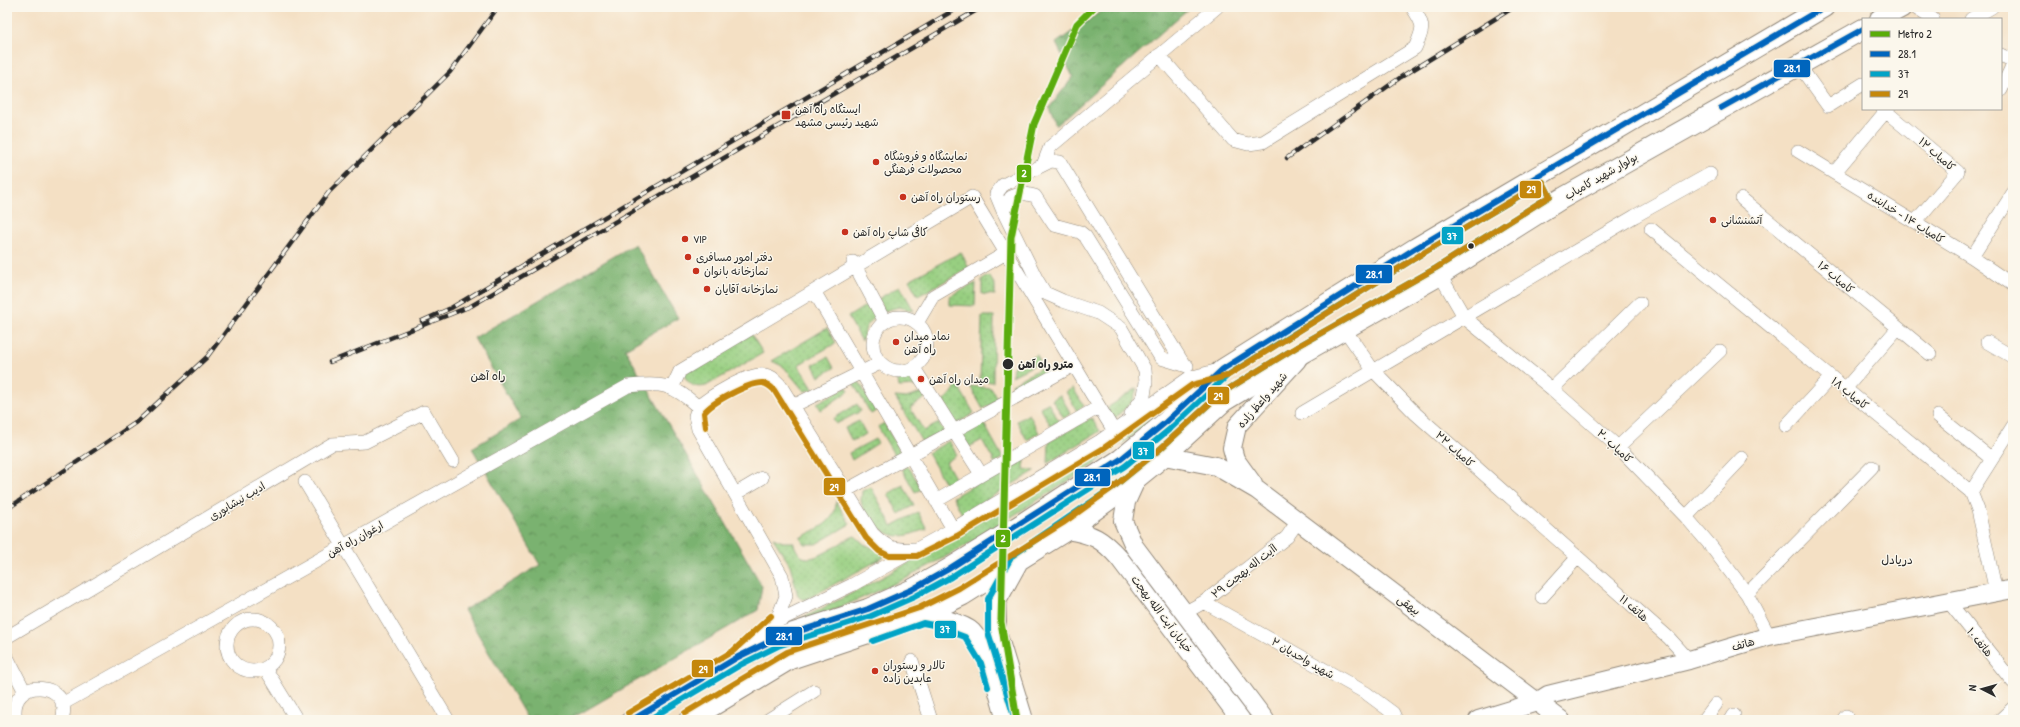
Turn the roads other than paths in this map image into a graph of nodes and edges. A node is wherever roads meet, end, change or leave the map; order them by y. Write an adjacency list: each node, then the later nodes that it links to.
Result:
1 (1217, 7): 11 (street)
2 (1412, 7): 11 (street)
3 (1824, 7): 21 (main road)
4 (1902, 7): 7 (main road)
5 (1914, 7): 8 (street)
6 (1992, 7): 9 (street)
7 (1882, 18)
8 (1931, 18)
9 (1973, 18)
10 (1862, 30): 14 (main road, بولوار شهید کامیاب)
11 (1159, 55): 20 (street)
12 (2002, 56): 13 (street)
13 (2013, 61)
14 (1798, 64): 16 (street); 25 (main road, بولوار شهید کامیاب)
15 (2013, 64): 17 (street)
16 (1862, 85)
17 (2002, 88)
18 (1885, 110): 22 (street); 28 (street, کامیاب ۱۲)
19 (1798, 151): 22 (street, کامیاب ۱۴ - خدابنده)
20 (1043, 164): 27 (street); 49 (street)
21 (1546, 171): 25 (main road); 51 (main road)
22 (1835, 172): 28 (street, کامیاب ۱۴ - خدابنده)
23 (1710, 174): 37 (street)
24 (2013, 193): 31 (street)
25 (1561, 199): 33 (main road, بولوار شهید کامیاب)
26 (1742, 199): 40 (street, کامیاب ۱۶)
27 (1003, 211): 49 (street); 64 (street)
28 (1915, 222): 31 (street, کامیاب ۱۴ - خدابنده)
29 (1651, 229): 54 (street, کامیاب ۱۸)
30 (1006, 253): 32 (street); 39 (street); 48 (street)
31 (1972, 257): 34 (street, کامیاب ۱۴ - خدابنده)
32 (854, 265): 35 (street); 38 (street)
33 (1440, 276): 37 (street, کامیاب ۲۰); 41 (main road, بولوار شهید کامیاب)
34 (2013, 285)
35 (814, 291): 53 (street); 55 (street)
36 (1640, 303): 56 (street)
37 (1465, 318): 52 (street); 56 (street, کامیاب ۲۰)
38 (885, 322): 39 (street); 47 (street)
39 (917, 323): 50 (street)
40 (1898, 328): 45 (street, کامیاب ۱۶); 57 (street)
41 (1345, 330): 44 (main road, بولوار شهید کامیاب); 52 (street, کامیاب ۲۲)
42 (1986, 342): 46 (street)
43 (1720, 351): 67 (street)
44 (1304, 352): 69 (main road, بولوار شهید کامیاب); 78 (street, شهید واعظ زاده)
45 (1930, 354)
46 (2013, 357)
47 (880, 363): 50 (street); 53 (street)
48 (1074, 365): 60 (street); 65 (street)
49 (1184, 365): 51 (street)
50 (914, 368): 65 (street)
51 (1223, 369): 64 (street); 106 (main road)
52 (1373, 370): 61 (street); 89 (street, کامیاب ۲۲)
53 (861, 372): 58 (street); 68 (street)
54 (1831, 378): 57 (street, کامیاب ۱۸); 63 (street)
55 (672, 388): 59 (street); 87 (street, ارغوان راه آهن)
56 (1552, 389): 67 (street, کامیاب ۲۰)
57 (1845, 389): 80 (street, کامیاب ۱۸)
58 (793, 406): 59 (street); 79 (street)
59 (698, 407): 81 (street)
60 (1099, 407): 64 (street); 74 (street)
61 (1302, 413)
62 (1938, 416): 71 (street)
63 (1786, 426)
64 (1119, 428): 85 (street)
65 (954, 432): 68 (street); 74 (street)
66 (2011, 434): 71 (street)
67 (1618, 447): 83 (street, کامیاب ۲۰)
68 (910, 456): 79 (street); 82 (street)
69 (1164, 456): 76 (main road, بولوار شهید کامیاب); 78 (street)
70 (1742, 458): 83 (street)
71 (1992, 459): 80 (street)
72 (453, 461): 103 (street, ادیب نیشابوری)
73 (1872, 466): 92 (street)
74 (980, 474): 82 (street)
75 (762, 478): 81 (street)
76 (1137, 478): 86 (main road, بولوار شهید کامیاب); 97 (street, خیابان آیت الله بهجت)
77 (305, 482): 87 (street)
78 (1257, 490): 84 (street, بیهقی)
79 (845, 491): 88 (street)
80 (1971, 492): 91 (street, کامیاب ۱۸)
81 (735, 494): 99 (street)
82 (936, 501): 85 (street)
83 (1686, 518): 92 (street, کامیاب ۲۰)
84 (1298, 521): 95 (street, اآیت اله بهجت ۲۹); 113 (street, بیهقی)
85 (953, 529): 88 (street)
86 (1067, 530): 90 (main road, بولوار شهید کامیاب); 127 (street, خیابان آیت الله بهجت)
87 (343, 546): 96 (street, ارغوان راه آهن); 120 (street)
88 (914, 549): 99 (street)
89 (1577, 558): 93 (street); 107 (street, هاتف ۱۱)
90 (1018, 562): 98 (main road, بولوار شهید کامیاب); 101 (main road)
91 (2004, 590): 94 (street, هاتف)
92 (1747, 594): 102 (street, کامیاب ۲۰)
93 (1542, 597)
94 (1948, 601): 102 (street, هاتف); 110 (street, هاتف ۱۰)
95 (1204, 602): 97 (street, اآیت اله بهجت ۲۹); 129 (street, شهید واحدیان ۲)
96 (232, 608): 100 (street); 114 (street, ارغوان راه آهن)
97 (1184, 613): 128 (street, خیابان آیت الله بهجت)
98 (922, 615): 104 (main road); 122 (main road, بولوار شهید کامیاب)
99 (776, 622): 106 (street)
100 (240, 623): 109 (street); 109 (street)
101 (996, 632): 104 (main road); 126 (main road)
102 (1769, 636): 107 (street, هاتف)
103 (7, 637)
104 (978, 643): 125 (main road)
105 (7, 657): 112 (street)
106 (738, 657): 121 (main road)
107 (1689, 660): 113 (street, هاتف)
108 (912, 661): 124 (street)
109 (266, 668): 119 (street)
110 (2013, 682)
111 (814, 691): 123 (street)
112 (25, 692): 114 (street); 117 (street)
113 (1537, 702): 130 (street, هاتف); 131 (street, بیهقی)
114 (62, 704): 118 (street)
115 (1716, 704): 132 (street)
116 (2013, 708): 133 (street)
117 (16, 720)
118 (62, 720)
119 (297, 720)
120 (448, 720)
121 (632, 720)
122 (689, 720)
123 (768, 720)
124 (930, 720)
125 (1007, 720)
126 (1023, 720)
127 (1241, 720)
128 (1265, 720)
129 (1396, 720)
130 (1478, 720)
131 (1561, 720)
132 (1704, 720)
133 (2000, 720)

